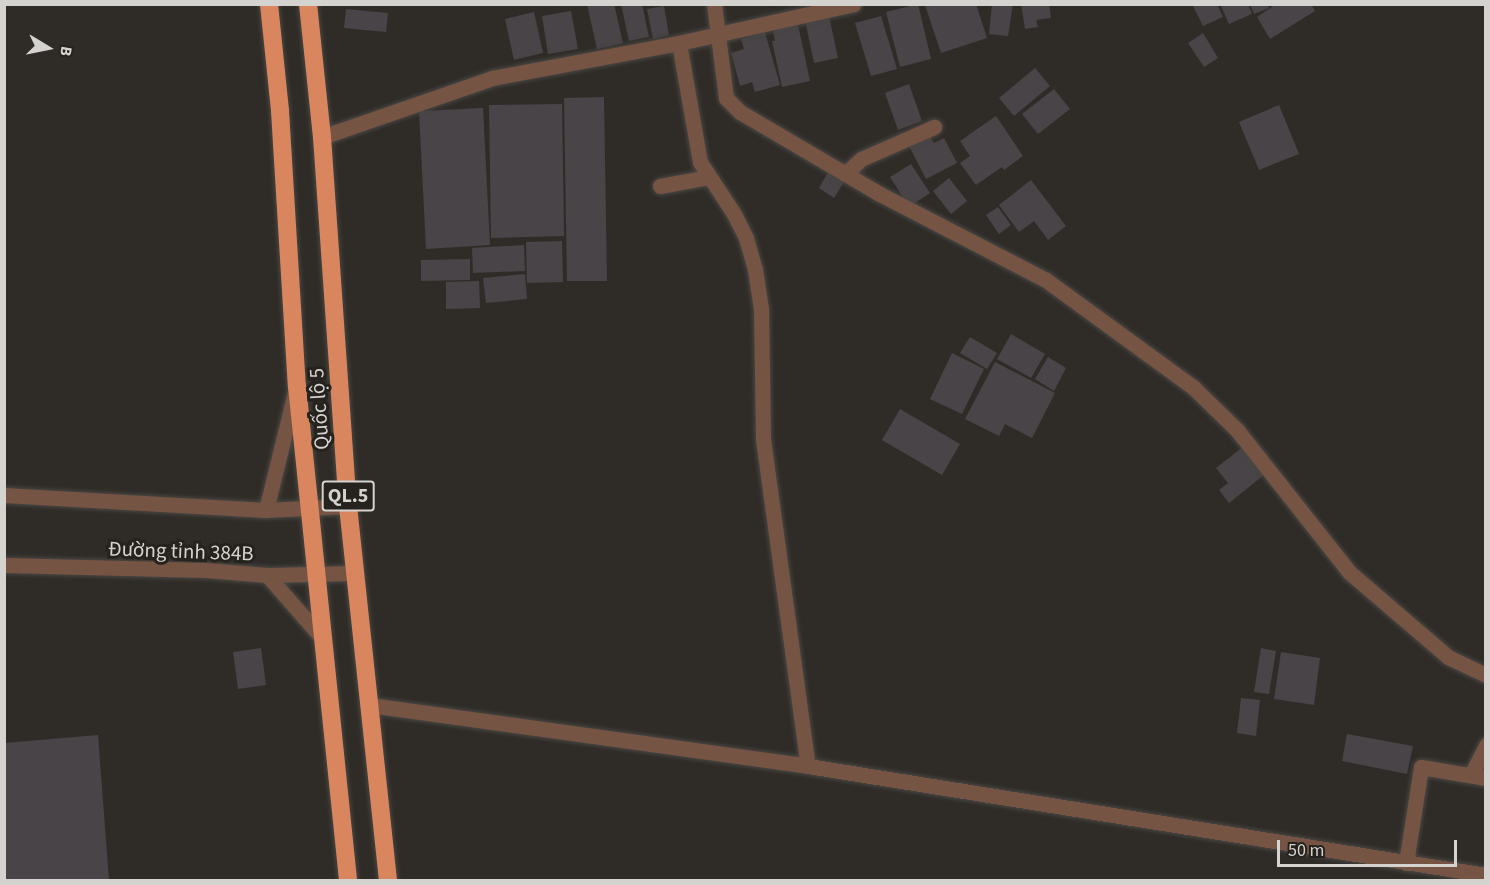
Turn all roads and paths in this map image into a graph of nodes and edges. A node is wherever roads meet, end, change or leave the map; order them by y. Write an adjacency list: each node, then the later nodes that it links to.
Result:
1 (269, 4): 12 (highway, Quốc lộ 5 / QL.5)
2 (308, 4): 8 (highway, Quốc lộ 5 / QL.5)
3 (714, 4): 5 (street)
4 (854, 4): 5 (street)
5 (712, 35): 6 (street); 9 (street)
6 (684, 42): 8 (street); 10 (street)
7 (934, 127): 9 (street)
8 (322, 136): 14 (highway, Quốc lộ 5 / QL.5)
9 (845, 174): 22 (street)
10 (709, 177): 11 (street); 25 (street)
11 (660, 186)
12 (297, 386): 15 (street); 16 (highway, Quốc lộ 5 / QL.5)
13 (4, 495): 15 (street)
14 (348, 506): 16 (street); 18 (highway, Quốc lộ 5 / QL.5)
15 (266, 510): 16 (street)
16 (309, 510): 19 (highway, Quốc lộ 5 / QL.5)
17 (4, 565): 20 (street, Đường tỉnh 384B)
18 (356, 573): 19 (street, Đường tỉnh 384B); 23 (highway, Quốc lộ 5 / QL.5)
19 (316, 574): 20 (street, Đường tỉnh 384B); 21 (highway, Quốc lộ 5 / QL.5)
20 (267, 575): 21 (street)
21 (324, 640): 29 (highway, Quốc lộ 5 / QL.5)
22 (1485, 675)
23 (370, 705): 25 (street); 30 (highway, Quốc lộ 5 / QL.5)
24 (1485, 745): 26 (street)
25 (807, 766): 27 (street)
26 (1478, 776): 27 (street)
27 (1406, 863): 28 (street)
28 (1485, 875)
29 (348, 880)
30 (388, 880)

